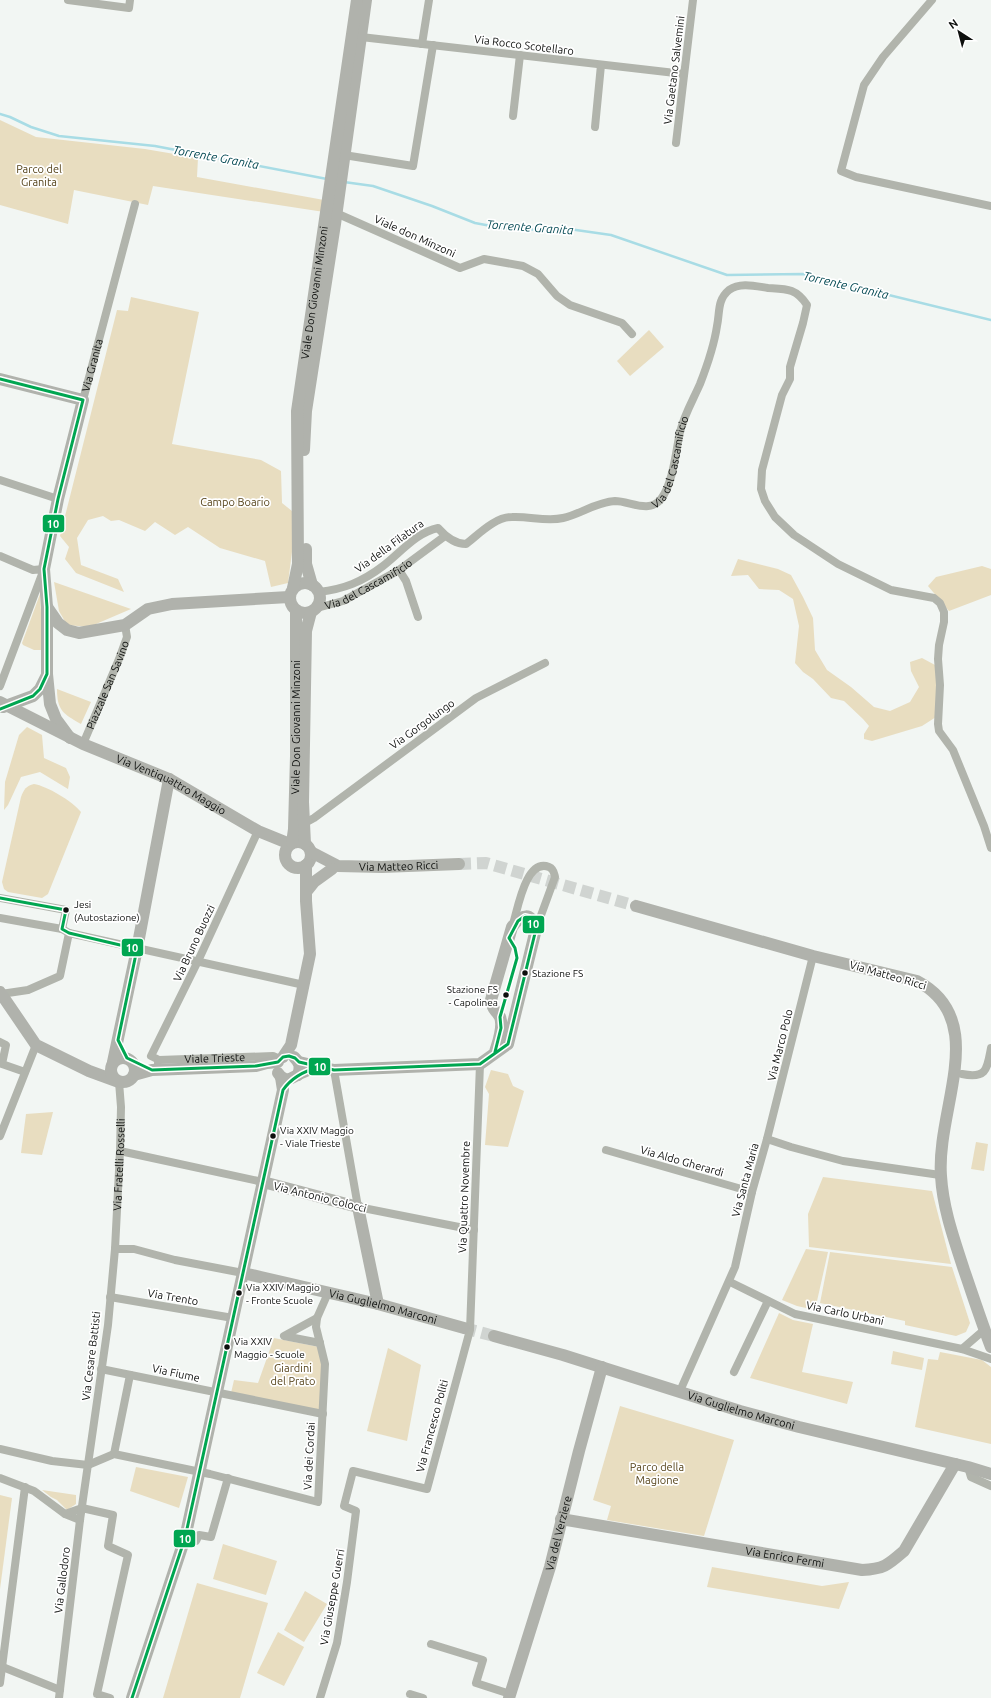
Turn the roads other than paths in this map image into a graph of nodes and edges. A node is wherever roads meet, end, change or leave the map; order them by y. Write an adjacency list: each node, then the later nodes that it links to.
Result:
1 (68, 0): 7 (street)
2 (357, 0): 17 (main road, Viale Don Giovanni Minzoni)
3 (366, 0): 8 (main road, Viale Don Giovanni Minzoni)
4 (429, 0): 9 (street)
5 (693, 0): 13 (street, Via Gaetano Salvemini)
6 (932, 0): 20 (street)
7 (129, 4)
8 (361, 37): 9 (street, Via Rocco Scotellaro); 17 (main road, Viale Don Giovanni Minzoni)
9 (422, 44): 10 (street, Via Rocco Scotellaro)
10 (433, 45): 11 (street, Via Rocco Scotellaro); 17 (street)
11 (520, 55): 12 (street, Via Rocco Scotellaro); 14 (street)
12 (601, 65): 13 (street, Via Rocco Scotellaro); 15 (street)
13 (684, 74): 16 (street, Via Gaetano Salvemini)
14 (513, 116)
15 (595, 127)
16 (676, 142)
17 (340, 162): 19 (main road, Viale Don Giovanni Minzoni)
18 (135, 204): 23 (street, Via Granita)
19 (334, 204): 21 (street, Viale don Minzoni); 30 (main road, Viale Don Giovanni Minzoni); 31 (main road, Viale Don Giovanni Minzoni)
20 (991, 206)
21 (632, 334)
22 (0, 379): 23 (main road)
23 (83, 400): 25 (main road, Via Granita)
24 (0, 480): 25 (street)
25 (58, 499): 28 (main road, Via Granita)
26 (445, 536): 29 (street, Via del Cascamificio); 30 (street, Via della Filatura); 47 (street, Via del Cascamificio)
27 (0, 556): 28 (street)
28 (44, 569): 32 (main road); 39 (street, Via Granita)
29 (398, 570): 34 (street, Via del Cascamificio); 35 (street)
30 (315, 588): 31 (main road); 34 (main road, Viale Don Giovanni Minzoni)
31 (291, 592): 33 (main road, Viale Don Giovanni Minzoni); 36 (main road, Piazzale San Savino)
32 (47, 607): 36 (main road, Piazzale San Savino); 38 (main road)
33 (296, 610): 34 (main road); 44 (main road, Viale Don Giovanni Minzoni)
34 (314, 610): 44 (main road, Viale Don Giovanni Minzoni)
35 (418, 617)
36 (125, 625): 42 (street, Piazzale San Savino)
37 (545, 663): 44 (street, Via Gorgolungo)
38 (47, 674): 40 (main road); 41 (main road)
39 (0, 686)
40 (2, 705): 41 (main road, Via Ventiquattro Maggio)
41 (70, 738): 42 (main road, Via Ventiquattro Maggio)
42 (82, 744): 43 (main road, Via Ventiquattro Maggio)
43 (169, 779): 45 (main road, Via Ventiquattro Maggio); 58 (main road)
44 (300, 819): 45 (main road); 46 (main road, Viale Don Giovanni Minzoni); 48 (main road, Viale Don Giovanni Minzoni)
45 (266, 835): 46 (main road, Via Ventiquattro Maggio); 60 (street, Via Bruno Buozzi)
46 (289, 847): 48 (main road, Via Ventiquattro Maggio); 48 (main road)
47 (991, 848)
48 (305, 859): 50 (main road, Via Matteo Ricci); 51 (main road)
49 (460, 864): 50 (main road, Via Matteo Ricci)
50 (335, 867): 51 (main road)
51 (306, 897): 61 (main road)
52 (0, 898): 57 (street)
53 (636, 906): 59 (main road, Via Matteo Ricci)
54 (0, 918): 57 (street)
55 (512, 926): 56 (main road); 56 (street); 67 (main road)
56 (536, 929): 67 (main road)
57 (66, 931): 58 (street); 62 (street)
58 (137, 949): 60 (street); 63 (main road)
59 (813, 956): 76 (main road, Via Matteo Ricci); 80 (street, Via Marco Polo)
60 (198, 961): 61 (street); 71 (street, Via Bruno Buozzi)
61 (304, 985): 72 (main road)
62 (0, 995): 65 (main road)
63 (118, 1040): 68 (main road); 70 (main road)
64 (0, 1042): 75 (street)
65 (36, 1044): 74 (main road); 75 (street)
66 (991, 1048): 76 (street)
67 (495, 1052): 69 (main road)
68 (129, 1059): 70 (main road); 71 (main road, Viale Trieste); 77 (main road)
69 (480, 1064): 73 (main road, Viale Trieste); 87 (street, Via Quattro Novembre)
70 (112, 1065): 74 (main road); 78 (main road, Via Fratelli Rosselli)
71 (156, 1066): 72 (main road, Viale Trieste); 72 (street, Viale Trieste); 77 (main road, Viale Trieste)
72 (287, 1067): 73 (main road, Viale Trieste); 84 (main road)
73 (334, 1070): 86 (street)
74 (88, 1071): 78 (main road)
75 (25, 1072): 79 (street)
76 (962, 1074): 83 (main road, Via Matteo Ricci)
77 (134, 1075): 78 (main road)
78 (119, 1082): 82 (street, Via Fratelli Rosselli)
79 (0, 1136)
80 (767, 1139): 83 (street, Via Santa Maria); 85 (street, Via Santa Maria)
81 (606, 1150): 85 (street, Via Aldo Gherardi)
82 (120, 1151): 84 (street, Via Antonio Colocci); 88 (street, Via Fratelli Rosselli)
83 (940, 1175): 98 (main road, Via Matteo Ricci)
84 (263, 1182): 86 (main road, Via Antonio Colocci); 89 (main road)
85 (752, 1192): 90 (street, Via Santa Maria)
86 (358, 1207): 87 (street, Via Antonio Colocci); 94 (main road)
87 (474, 1230): 97 (street, Via Quattro Novembre)
88 (114, 1249): 89 (street, Via Guglielmo Marconi); 92 (street, Via Cesare Battisti)
89 (243, 1273): 91 (main road, Via Guglielmo Marconi); 95 (main road)
90 (730, 1282): 93 (street, Via Carlo Urbani); 108 (street, Via Santa Maria)
91 (328, 1293): 94 (main road, Via Guglielmo Marconi); 96 (street, Via dei Cordai)
92 (110, 1297): 95 (street, Via Trento); 105 (street, Via Cesare Battisti)
93 (768, 1301): 102 (street, Via Carlo Urbani); 106 (street)
94 (378, 1304): 97 (main road, Via Guglielmo Marconi)
95 (233, 1318): 109 (main road)
96 (318, 1318): 100 (street, Via dei Cordai); 100 (street)
97 (467, 1329): 122 (street, Via Francesco Politi)
98 (984, 1330): 101 (main road, Via Matteo Ricci); 102 (street)
99 (494, 1336): 104 (main road, Via Guglielmo Marconi)
100 (320, 1343): 110 (street, Via dei Cordai)
101 (991, 1347)
102 (962, 1349): 103 (street, Via Carlo Urbani)
103 (991, 1359)
104 (602, 1367): 108 (main road, Via Guglielmo Marconi); 126 (main road, Via del Verziere)
105 (101, 1369): 107 (street, Via Fiume); 114 (street, Via Cesare Battisti)
106 (734, 1372)
107 (130, 1375): 109 (street, Via Fiume); 112 (street)
108 (680, 1391): 113 (main road, Via Guglielmo Marconi)
109 (217, 1393): 110 (street, Via Fiume); 116 (main road)
110 (323, 1414): 119 (street, Via dei Cordai)
111 (0, 1449): 114 (street)
112 (114, 1454): 114 (street); 116 (street)
113 (955, 1464): 115 (main road, Via Guglielmo Marconi); 126 (main road, Via Enrico Fermi)
114 (88, 1465): 123 (street, Via Gallodoro)
115 (968, 1467): 117 (main road, Via Guglielmo Marconi); 120 (street)
116 (201, 1471): 119 (street); 127 (main road)
117 (991, 1474)
118 (0, 1478): 121 (street)
119 (228, 1478): 127 (street)
120 (991, 1486)
121 (25, 1487): 124 (street); 129 (street)
122 (344, 1506): 136 (street, Via Giuseppe Guerri)
123 (82, 1508): 124 (street); 125 (street, Via Gallodoro); 134 (street)
124 (65, 1514): 125 (street)
125 (80, 1520): 131 (street, Via Gallodoro)
126 (562, 1520): 133 (main road, Via del Verziere)
127 (191, 1539): 135 (main road)
128 (431, 1644): 133 (street)
129 (1, 1666): 130 (street); 131 (street)
130 (0, 1683)
131 (59, 1694)
132 (410, 1694): 137 (street)
133 (510, 1696)
134 (110, 1698)
135 (132, 1698)
136 (320, 1698)
137 (423, 1698)

